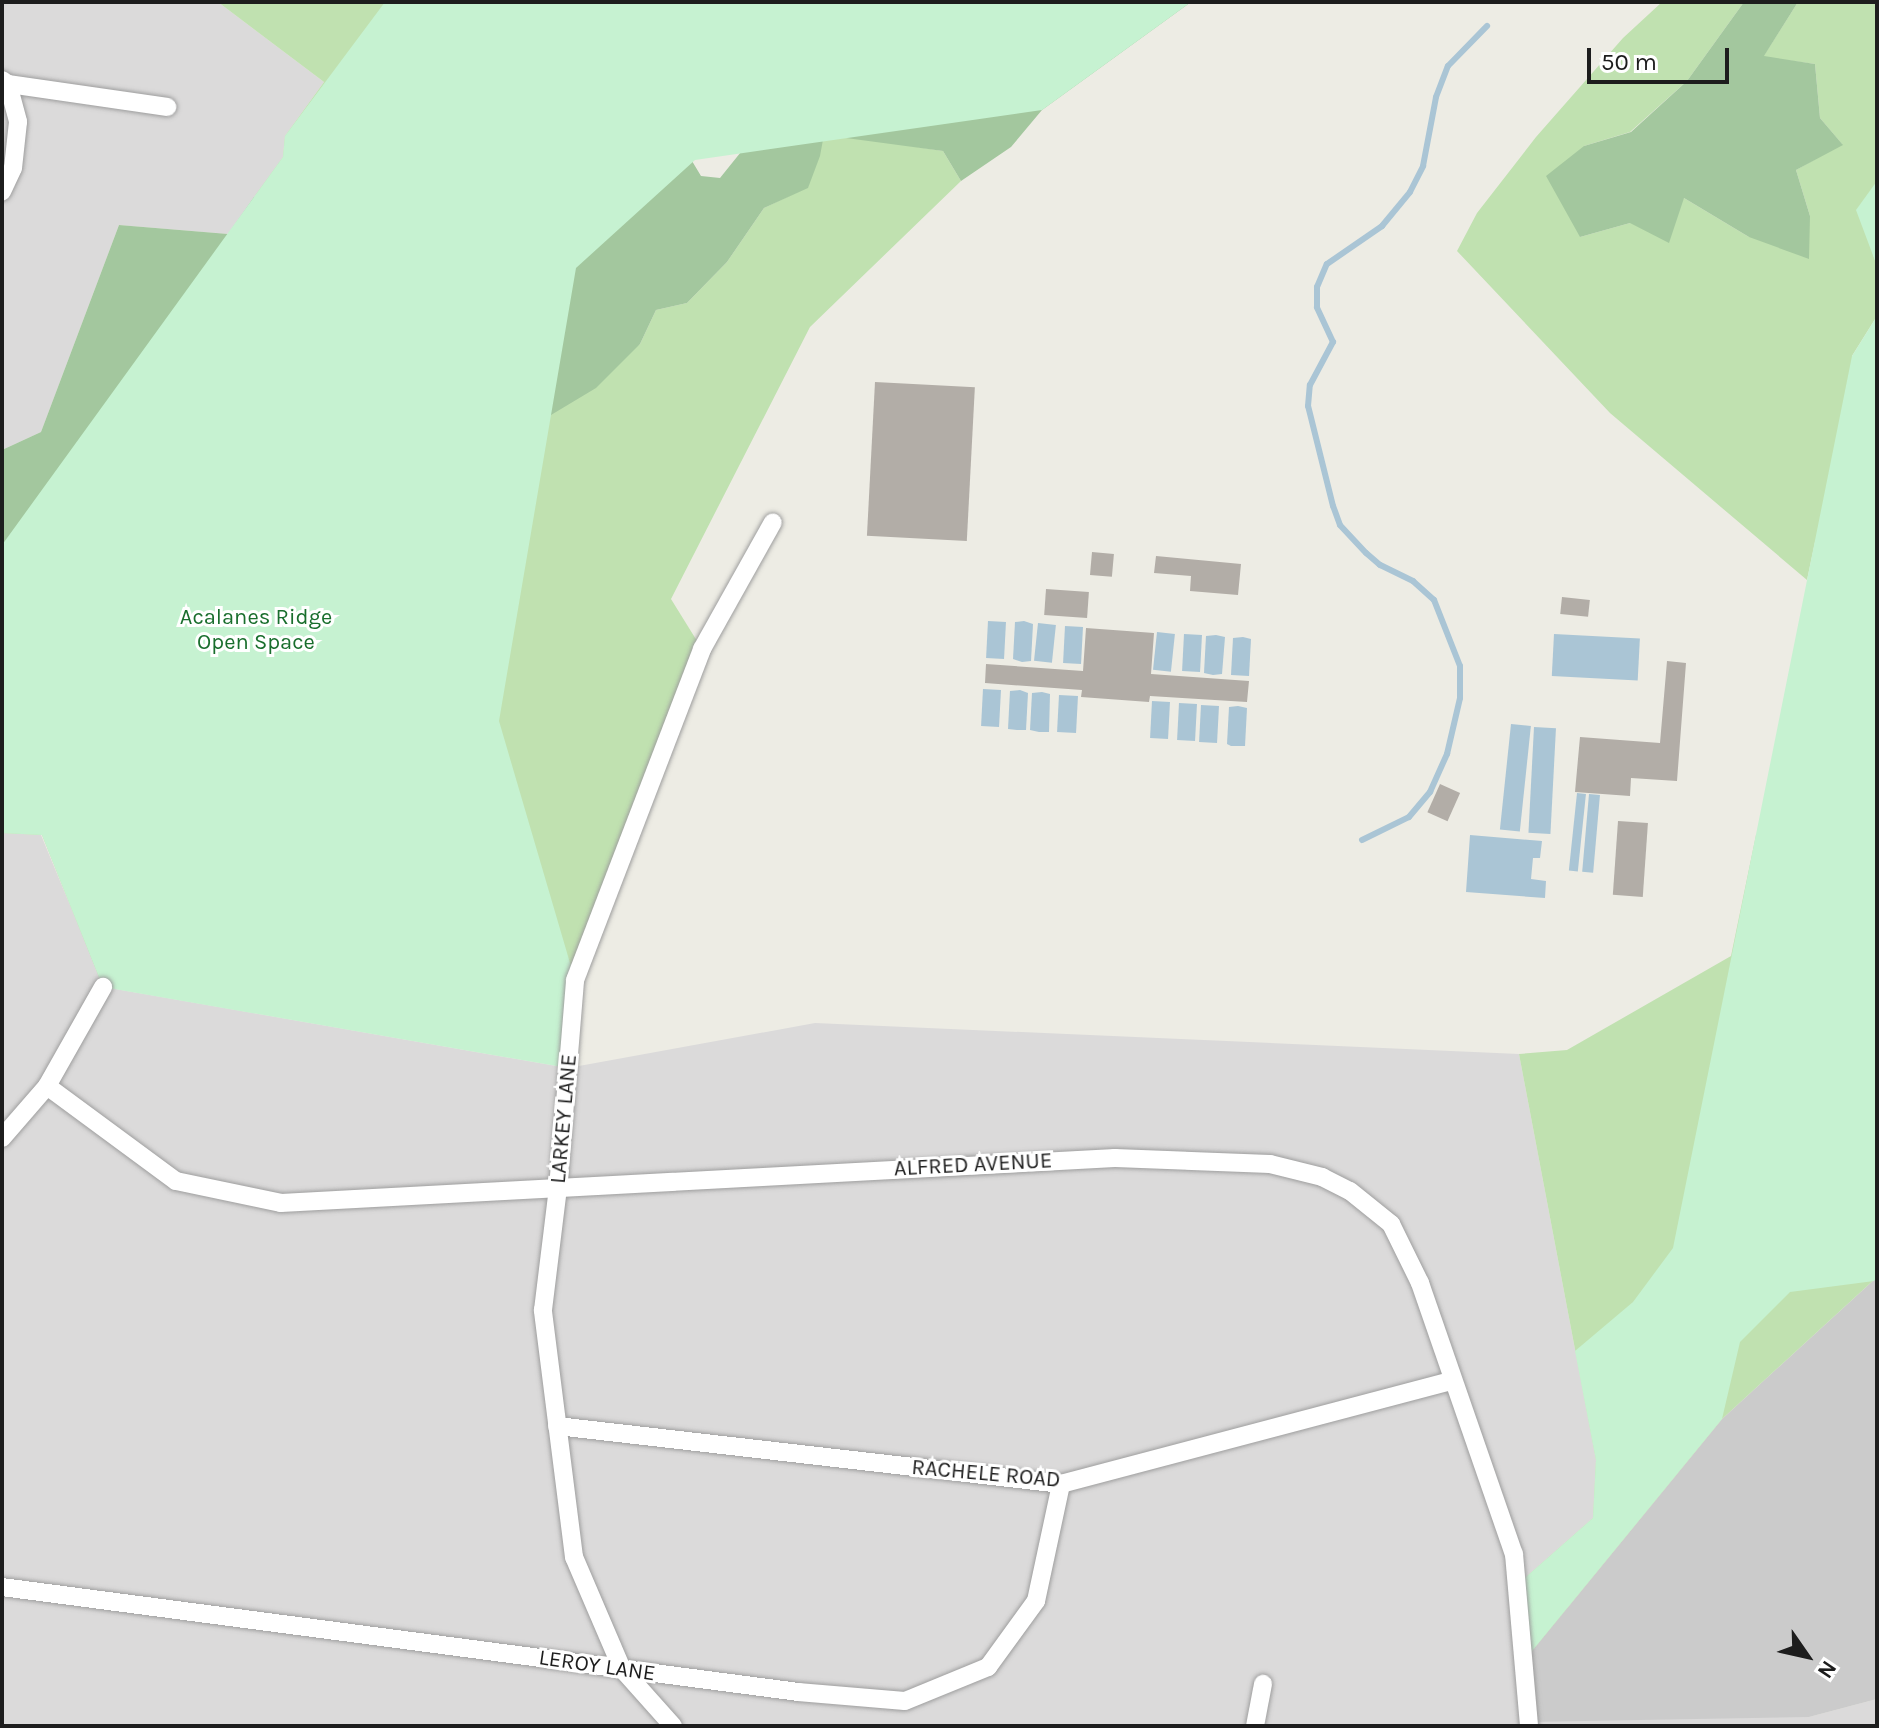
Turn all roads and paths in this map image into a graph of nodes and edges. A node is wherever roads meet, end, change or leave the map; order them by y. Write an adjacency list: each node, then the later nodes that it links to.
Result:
1 (5, 82): 2 (street); 3 (street)
2 (167, 107)
3 (2, 192)
4 (773, 522): 8 (street, LARKEY LANE)
5 (103, 987): 6 (street)
6 (47, 1086): 7 (street); 8 (street, ALFRED AVENUE)
7 (2, 1138)
8 (558, 1188): 9 (street, ALFRED AVENUE); 10 (street, LARKEY LANE)
9 (1452, 1381): 11 (street, RACHELE ROAD); 17 (street, ALFRED AVENUE)
10 (557, 1426): 11 (street, RACHELE ROAD); 13 (street, LARKEY LANE)
11 (1061, 1484): 13 (street, LEROY LANE)
12 (2, 1587): 13 (street, LEROY LANE)
13 (622, 1669): 15 (street, LARKEY LANE)
14 (1263, 1684): 16 (street)
15 (673, 1726)
16 (1255, 1726)
17 (1529, 1726)

